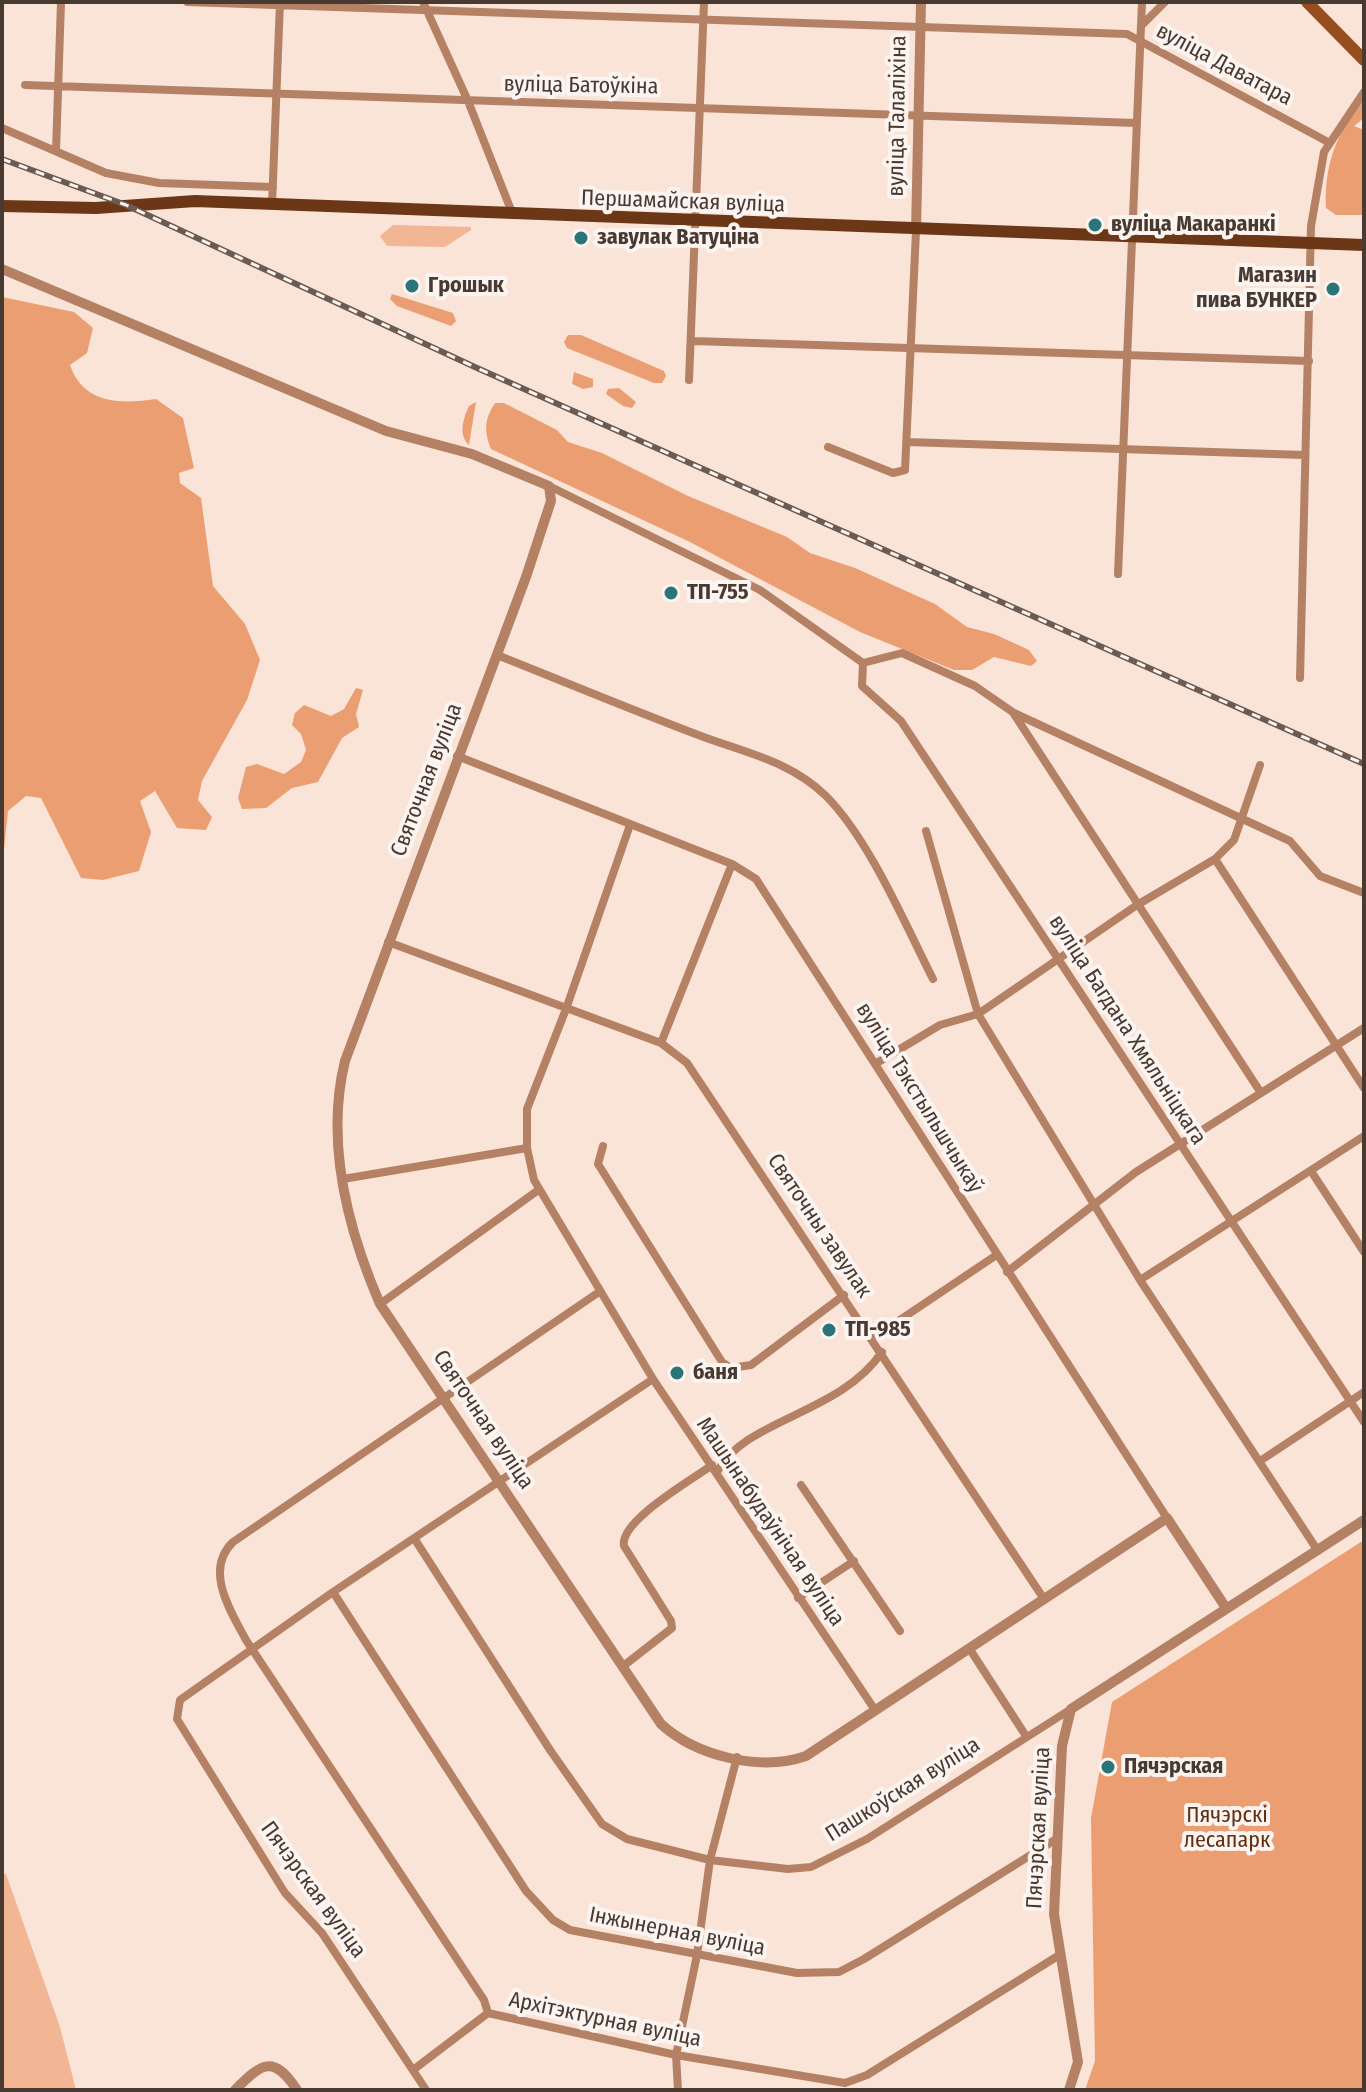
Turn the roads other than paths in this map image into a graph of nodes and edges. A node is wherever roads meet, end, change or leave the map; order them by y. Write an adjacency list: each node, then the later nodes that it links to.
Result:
1 (61, 2): 15 (street)
2 (187, 2): 8 (street, вуліца Даватара)
3 (704, 2): 10 (street)
4 (921, 2): 12 (street, вуліца Талаліхіна)
5 (1142, 2): 11 (street)
6 (1165, 2): 11 (street)
7 (1307, 2): 14 (main road)
8 (280, 4): 9 (street, вуліца Даватара); 18 (street)
9 (425, 6): 10 (street, вуліца Даватара); 19 (street)
10 (704, 20): 12 (street, вуліца Даватара); 20 (street)
11 (1141, 26): 13 (street)
12 (920, 28): 13 (street, вуліца Даватара); 21 (street, вуліца Талаліхіна)
13 (1140, 41): 22 (street); 24 (street, вуліца Даватара)
14 (1364, 60)
15 (59, 84): 16 (street, вуліца Батоўкіна); 18 (street, вуліца Батоўкіна); 25 (street)
16 (25, 85)
17 (1364, 92): 24 (street)
18 (277, 94): 19 (street, вуліца Батоўкіна); 26 (street)
19 (468, 101): 20 (street, вуліца Батоўкіна); 29 (street)
20 (699, 107): 21 (street, вуліца Батоўкіна); 30 (street)
21 (917, 116): 22 (street, вуліца Батоўкіна); 31 (street, вуліца Талаліхіна)
22 (1136, 123): 32 (street)
23 (2, 128): 25 (street)
24 (1328, 142): 33 (street)
25 (56, 151): 26 (street)
26 (273, 187): 27 (street)
27 (272, 205): 28 (main road, Першамайская вуліца); 29 (main road, Першамайская вуліца)
28 (2, 206)
29 (513, 216): 30 (main road, Першамайская вуліца)
30 (696, 222): 31 (main road, Першамайская вуліца); 36 (street)
31 (916, 231): 32 (main road, Першамайская вуліца); 37 (street)
32 (1132, 238): 33 (main road, Першамайская вуліца); 38 (street)
33 (1311, 244): 34 (main road, Першамайская вуліца); 39 (street)
34 (1364, 245)
35 (2, 269): 45 (street)
36 (693, 341): 37 (street); 40 (street)
37 (911, 349): 38 (street); 41 (street)
38 (1127, 356): 39 (street); 42 (street)
39 (1309, 361): 44 (street)
40 (689, 380)
41 (907, 442): 42 (street); 43 (street)
42 (1124, 446): 44 (street); 46 (street)
43 (828, 447)
44 (1304, 455): 49 (street)
45 (549, 486): 47 (street, Святочная вуліца); 48 (street)
46 (1118, 574)
47 (497, 655): 51 (street, Святочная вуліца); 62 (street)
48 (863, 663): 50 (street); 61 (street, вуліца Багдана Хмяльніцкага)
49 (1300, 678)
50 (1014, 713): 53 (street); 59 (street)
51 (457, 756): 54 (street, вуліца Тэкстыльшчыкаў); 60 (street, Святочная вуліца)
52 (1260, 765): 53 (street)
53 (1242, 819): 56 (street); 58 (street)
54 (630, 825): 57 (street, вуліца Тэкстыльшчыкаў); 63 (street, Машынабудаўнічая вуліца)
55 (926, 831): 64 (street)
56 (1215, 859): 59 (street); 67 (street)
57 (732, 864): 66 (street); 68 (street, вуліца Тэкстыльшчыкаў)
58 (1364, 893)
59 (1137, 905): 61 (street); 70 (street)
60 (388, 942): 63 (street); 76 (street, Святочная вуліца)
61 (1059, 958): 64 (street); 73 (street, вуліца Багдана Хмяльніцкага)
62 (933, 979)
63 (566, 1009): 66 (street); 74 (street, Машынабудаўнічая вуліца)
64 (978, 1014): 68 (street); 78 (street)
65 (1364, 1028): 67 (street)
66 (661, 1043): 85 (street, Святочны завулак)
67 (1336, 1045): 69 (street); 70 (street)
68 (875, 1064): 81 (street, вуліца Тэкстыльшчыкаў)
69 (1364, 1088)
70 (1261, 1093): 73 (street)
71 (1364, 1136): 75 (street)
72 (603, 1146): 85 (street)
73 (1180, 1146): 78 (street); 79 (street, вуліца Багдана Хмяльніцкага)
74 (527, 1148): 76 (street); 77 (street, Машынабудаўнічая вуліца)
75 (1311, 1171): 79 (street); 80 (street)
76 (343, 1179): 86 (street, Святочная вуліца)
77 (537, 1191): 84 (street, Машынабудаўнічая вуліца); 86 (street)
78 (1094, 1206): 82 (street); 83 (street)
79 (1231, 1222): 83 (street); 92 (street, вуліца Багдана Хмяльніцкага)
80 (1364, 1252)
81 (995, 1256): 82 (street, вуліца Тэкстыльшчыкаў); 87 (street)
82 (1007, 1272): 98 (street, вуліца Тэкстыльшчыкаў)
83 (1140, 1280): 94 (street)
84 (599, 1292): 89 (street, Машынабудаўнічая вуліца); 91 (street)
85 (844, 1295): 87 (street, Святочны завулак)
86 (380, 1304): 91 (street, Святочная вуліца)
87 (873, 1338): 88 (street, Святочны завулак)
88 (882, 1352): 95 (street); 105 (street, Святочны завулак)
89 (653, 1379): 95 (street, Машынабудаўнічая вуліца); 96 (street)
90 (1364, 1392): 92 (street)
91 (446, 1398): 96 (street, Святочная вуліца); 109 (street, Архітэктурная вуліца)
92 (1350, 1401): 93 (street, вуліца Багдана Хмяльніцкага); 94 (street)
93 (1364, 1422)
94 (1260, 1461): 101 (street)
95 (714, 1468): 104 (street, Машынабудаўнічая вуліца); 110 (street)
96 (499, 1480): 100 (street); 110 (street, Святочная вуліца)
97 (801, 1485): 102 (street)
98 (1167, 1518): 105 (street, Святочная вуліца); 106 (street, вуліца Тэкстыльшчыкаў)
99 (1364, 1520): 101 (street, Пашкоўская вуліца)
100 (414, 1538): 103 (street); 116 (street, Пашкоўская вуліца)
101 (1318, 1551): 106 (street, Пашкоўская вуліца)
102 (854, 1561): 104 (street); 107 (street)
103 (333, 1592): 109 (street); 118 (street, Інжынерная вуліца)
104 (798, 1598): 112 (street, Машынабудаўнічая вуліца)
105 (1044, 1599): 108 (street, Святочная вуліца)
106 (1226, 1608): 111 (street, Пашкоўская вуліца)
107 (900, 1631)
108 (969, 1648): 112 (street, Святочная вуліца); 113 (street)
109 (253, 1650): 119 (street, Архітэктурная вуліца); 121 (street, Пячэрская вуліца)
110 (622, 1667): 114 (street, Святочная вуліца)
111 (1071, 1709): 113 (street, Пашкоўская вуліца); 115 (street, Пячэрская вуліца)
112 (875, 1710): 114 (street, Святочная вуліца)
113 (1026, 1736): 116 (street, Пашкоўская вуліца)
114 (737, 1757): 116 (street)
115 (1058, 1838): 117 (street, Пячэрская вуліца); 118 (street, Інжынерная вуліца)
116 (710, 1860): 118 (street)
117 (1061, 1954): 120 (street, Архітэктурная вуліца); 126 (street, Пячэрская вуліца)
118 (697, 1955): 120 (street)
119 (488, 2013): 120 (street, Архітэктурная вуліца); 121 (street)
120 (676, 2055): 125 (street)
121 (413, 2070): 124 (street, Пячэрская вуліца)
122 (235, 2090): 123 (street)
123 (297, 2090)
124 (426, 2090)
125 (678, 2090)
126 (1069, 2090)

